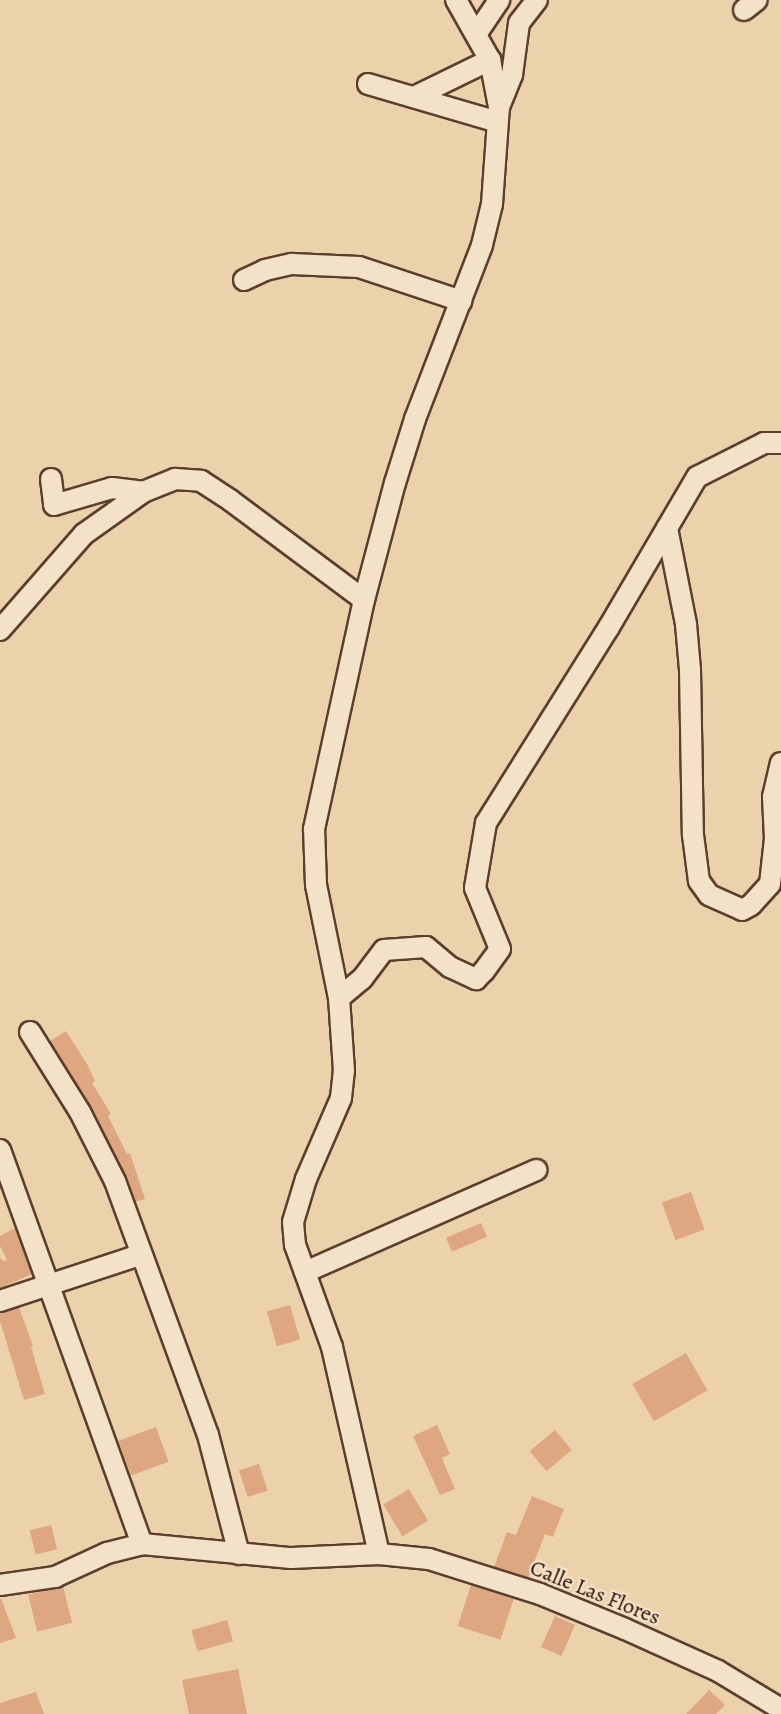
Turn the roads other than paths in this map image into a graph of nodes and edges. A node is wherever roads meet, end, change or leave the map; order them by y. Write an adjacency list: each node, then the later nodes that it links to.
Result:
1 (456, 0): 4 (street)
2 (499, 0): 4 (street)
3 (536, 2): 8 (street)
4 (477, 33): 5 (street)
5 (490, 60): 7 (street); 8 (street)
6 (368, 84): 7 (street)
7 (414, 97): 8 (street)
8 (499, 114): 10 (street)
9 (244, 280): 10 (street)
10 (461, 301): 15 (street)
11 (781, 443): 14 (street)
12 (51, 479): 13 (street)
13 (143, 492): 15 (street); 16 (street)
14 (667, 528): 17 (street); 18 (street)
15 (364, 600): 18 (street)
16 (0, 630)
17 (781, 763)
18 (339, 998): 23 (street)
19 (30, 1032): 22 (street)
20 (0, 1150): 24 (street)
21 (536, 1170): 23 (street)
22 (140, 1255): 24 (street); 27 (street)
23 (305, 1272): 28 (street)
24 (50, 1285): 25 (street); 26 (street)
25 (0, 1301)
26 (141, 1544): 27 (street, Calle Las Flores); 29 (street)
27 (239, 1554): 28 (street, Calle Las Flores)
28 (379, 1554): 30 (street, Calle Las Flores)
29 (0, 1585)
30 (781, 1709)

